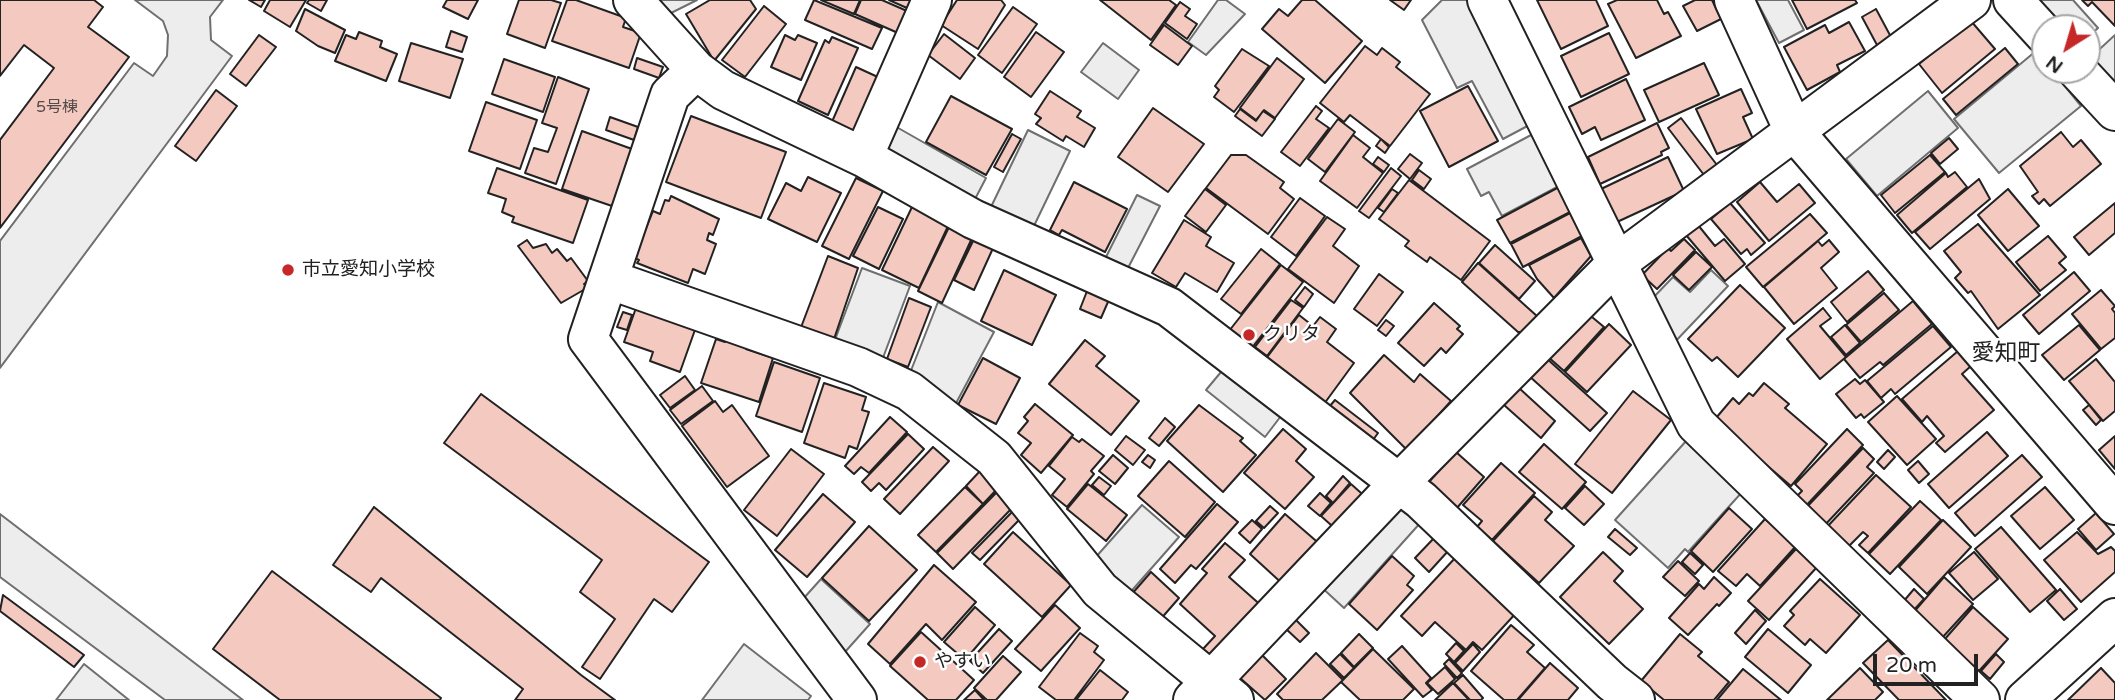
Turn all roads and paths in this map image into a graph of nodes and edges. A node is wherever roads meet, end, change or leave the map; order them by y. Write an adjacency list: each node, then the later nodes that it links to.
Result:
1 (633, 0): 8 (street)
2 (932, 0): 12 (street)
3 (1487, 0): 13 (street)
4 (1734, 0): 11 (street)
5 (1971, 0): 11 (street)
6 (2013, 0): 7 (street)
7 (2031, 20)
8 (696, 70): 12 (street); 14 (street)
9 (2090, 84): 10 (street)
10 (2115, 111)
11 (1794, 131): 13 (street); 16 (street)
12 (863, 157): 15 (street)
13 (1617, 263): 15 (street); 21 (street)
14 (608, 279): 18 (street); 19 (street)
15 (1401, 482): 18 (street); 20 (street)
16 (2115, 505)
17 (2115, 618): 22 (street)
18 (1212, 694)
19 (857, 700)
20 (1635, 700)
21 (1980, 700)
22 (2025, 700)

